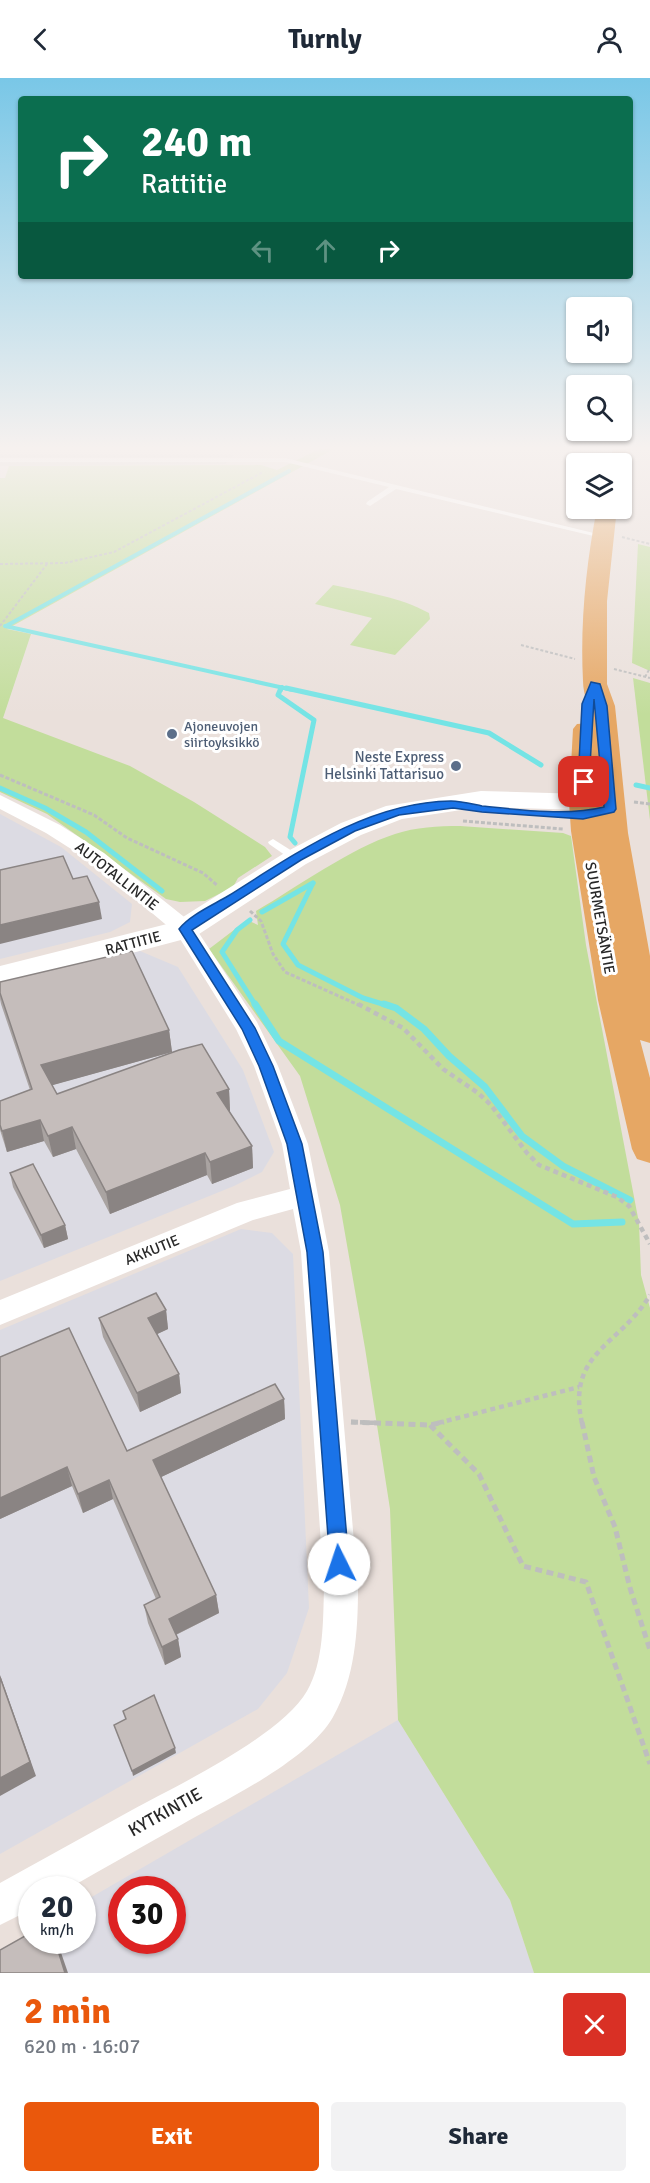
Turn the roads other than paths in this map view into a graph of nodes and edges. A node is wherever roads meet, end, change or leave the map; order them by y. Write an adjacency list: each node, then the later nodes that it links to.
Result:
1 (611, 537): 3 (main road, SUURMETSÄNTIE)
2 (0, 801): 6 (street, AUTOTALLINTIE)
3 (598, 812): 5 (street, RATTITIE); 8 (main road, SUURMETSÄNTIE); 9 (main road, SUURMETSÄNTIE)
4 (273, 842): 5 (lane)
5 (297, 858): 6 (street, RATTITIE)
6 (185, 929): 7 (street, RATTITIE); 10 (street, AUTOTALLINTIE)
7 (0, 977)
8 (650, 1031)
9 (650, 1149)
10 (306, 1195): 11 (street, AKKUTIE); 12 (street, AUTOTALLINTIE)
11 (0, 1313)
12 (319, 1705): 13 (street, KYTKINTIE)
13 (0, 1905)

